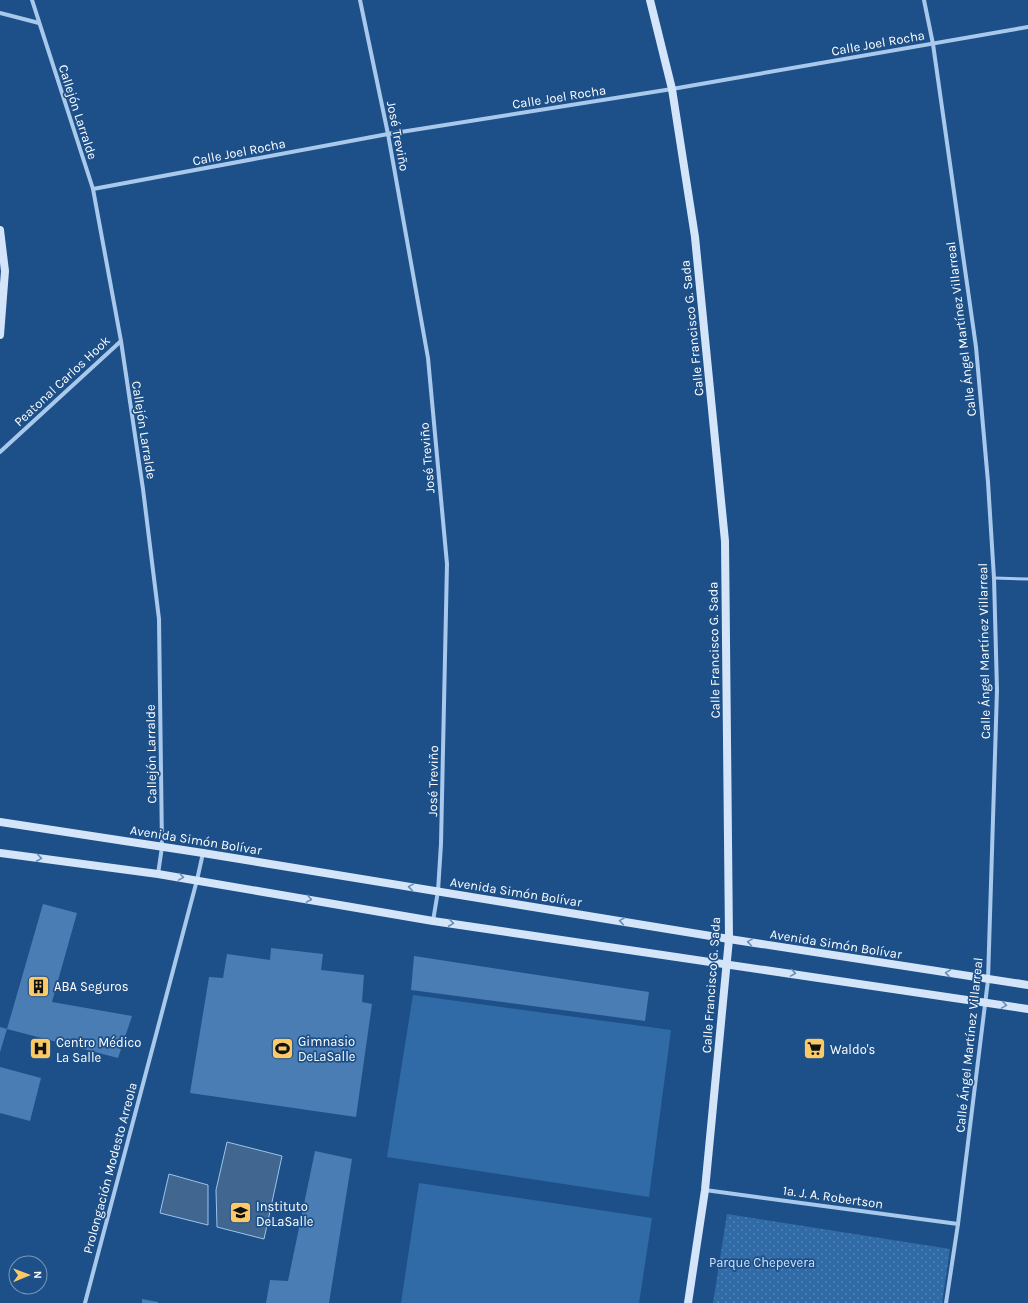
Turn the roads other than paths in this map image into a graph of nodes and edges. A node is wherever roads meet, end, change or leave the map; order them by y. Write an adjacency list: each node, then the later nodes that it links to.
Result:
1 (32, 0): 6 (street, Callejón Larralde)
2 (360, 0): 10 (street, José Treviño)
3 (650, 0): 9 (street, Calle Francisco G. Sada)
4 (924, 0): 8 (street, Calle Ángel Martínez Villarreal)
5 (0, 13): 6 (street)
6 (39, 23): 11 (street, Callejón Larralde)
7 (1028, 27): 8 (street, Calle Joel Rocha)
8 (932, 44): 9 (street, Calle Joel Rocha); 18 (street, Calle Ángel Martínez Villarreal)
9 (672, 89): 10 (street, Calle Joel Rocha); 28 (street, Calle Francisco G. Sada)
10 (388, 134): 11 (street, Calle Joel Rocha); 26 (street, José Treviño)
11 (93, 189): 16 (street, Callejón Larralde)
12 (0, 230): 13 (street)
13 (5, 271): 14 (street); 15 (street)
14 (0, 283)
15 (0, 334)
16 (121, 341): 17 (street, Peatonal Carlos Hook); 21 (street, Callejón Larralde)
17 (0, 452)
18 (994, 578): 19 (lane); 30 (street, Calle Ángel Martínez Villarreal)
19 (1028, 579)
20 (0, 822): 21 (street, Avenida Simón Bolívar)
21 (162, 847): 23 (street, Avenida Simón Bolívar); 24 (street, Callejón Larralde)
22 (0, 852): 24 (street, one-way to 24)
23 (203, 853): 25 (street, Prolongación Modesto Arreola); 26 (street, Avenida Simón Bolívar, one-way to 23)
24 (158, 874): 25 (street, one-way to 25)
25 (198, 880): 27 (street, one-way to 27); 36 (street, Prolongación Modesto Arreola)
26 (438, 891): 27 (street, José Treviño); 28 (street, Avenida Simón Bolívar, one-way to 26)
27 (433, 921): 29 (street, one-way to 29)
28 (729, 939): 29 (street, Calle Francisco G. Sada); 30 (street, Avenida Simón Bolívar, one-way to 28)
29 (726, 963): 32 (street, one-way to 32); 34 (street, Calle Francisco G. Sada)
30 (988, 980): 31 (street, Avenida Simón Bolívar); 32 (street, Calle Ángel Martínez Villarreal)
31 (1028, 985)
32 (986, 1002): 33 (street, one-way to 33); 35 (street, Calle Ángel Martínez Villarreal)
33 (1028, 1009)
34 (705, 1190): 35 (street, 1a. J. A. Robertson); 37 (street, Calle Francisco G. Sada)
35 (958, 1224): 38 (street, Calle Ángel Martínez Villarreal)
36 (85, 1303)
37 (688, 1303)
38 (946, 1303)

